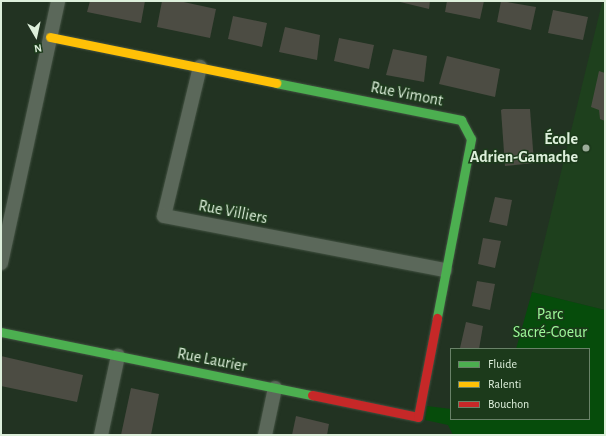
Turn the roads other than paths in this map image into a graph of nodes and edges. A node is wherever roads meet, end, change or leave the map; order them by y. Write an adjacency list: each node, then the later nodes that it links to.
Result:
1 (58, 1): 2 (street)
2 (50, 37): 3 (street, Rue Vimont); 4 (street)
3 (200, 67): 5 (street, Rue Vimont); 5 (street, Rue Villiers)
4 (1, 263)
5 (446, 270): 9 (street, Rue Vimont)
6 (1, 332): 7 (street, Rue Laurier)
7 (118, 356): 8 (street, Rue Laurier); 10 (street)
8 (275, 388): 9 (street, Rue Laurier); 11 (street)
9 (418, 417)
10 (101, 435)
11 (265, 435)

